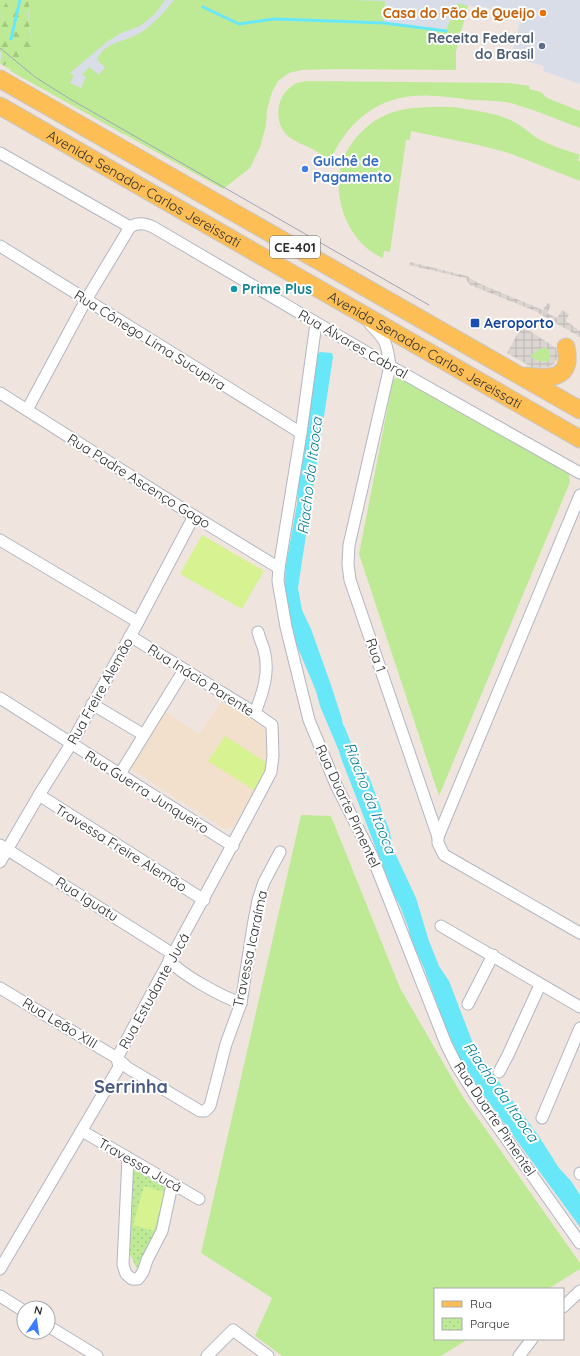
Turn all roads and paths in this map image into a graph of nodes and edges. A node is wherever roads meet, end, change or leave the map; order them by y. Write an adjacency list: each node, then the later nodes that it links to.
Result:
1 (5, 82): 11 (main road, Avenida Senador Carlos Jereissati / CE-401)
2 (5, 111): 7 (main road, Avenida Senador Carlos Jereissati / CE-401)
3 (0, 153): 4 (street)
4 (130, 227): 6 (street); 8 (street, Rua Álvares Cabral)
5 (0, 246): 6 (street, Rua Cônego Lima Sucupira)
6 (86, 300): 13 (street); 15 (street, Rua Cônego Lima Sucupira)
7 (355, 310): 10 (street, Rua 1); 16 (main road, Avenida Senador Carlos Jereissati / CE-401)
8 (316, 322): 10 (street, Rua Álvares Cabral); 15 (street, Rua Duarte Pimentel)
9 (566, 347): 11 (main road)
10 (390, 366): 17 (street, Rua Álvares Cabral); 34 (street, Rua 1)
11 (518, 375): 14 (main road, Avenida Senador Carlos Jereissati / CE-401)
12 (0, 393): 13 (street, Rua Padre Ascenço Gago)
13 (27, 410): 19 (street, Rua Padre Ascenço Gago)
14 (580, 410)
15 (301, 433): 21 (street, Rua Duarte Pimentel)
16 (580, 439)
17 (580, 474)
18 (580, 495): 34 (street)
19 (194, 516): 21 (street, Rua Padre Ascenço Gago); 22 (street, Rua Freire Alemão)
20 (0, 540): 22 (street)
21 (279, 568): 58 (street, Rua Duarte Pimentel)
22 (138, 622): 24 (street, Rua Freire Alemão)
23 (258, 632): 28 (street)
24 (130, 636): 25 (street, Rua Inácio Parente); 27 (street, Rua Freire Alemão)
25 (184, 670): 28 (street, Rua Inácio Parente); 30 (street)
26 (0, 698): 31 (street, Rua Guerra Junqueiro)
27 (92, 704): 30 (street); 31 (street, Rua Freire Alemão)
28 (255, 712): 29 (street, Rua Inácio Parente)
29 (272, 725): 35 (street, Rua Estudante Jucá)
30 (144, 735): 32 (street)
31 (71, 744): 32 (street, Rua Guerra Junqueiro); 33 (street, Rua Freire Alemão)
32 (120, 774): 35 (street, Rua Guerra Junqueiro)
33 (38, 795): 36 (street, Rua Freire Alemão); 39 (street, Travessa Freire Alemão)
34 (438, 837): 41 (street, Rua 1)
35 (233, 846): 39 (street, Rua Estudante Jucá)
36 (4, 847): 38 (street, Rua Freire Alemão); 43 (street, Rua Iguatu)
37 (280, 852): 46 (street, Travessa Icaraíma)
38 (0, 862)
39 (204, 900): 43 (street, Rua Estudante Jucá)
40 (441, 926): 42 (street)
41 (580, 933)
42 (492, 955): 44 (street); 47 (street)
43 (171, 957): 46 (street, Rua Iguatu); 50 (street, Rua Estudante Jucá)
44 (540, 985): 48 (street); 51 (street)
45 (0, 988): 50 (street, Rua Leão XIII)
46 (241, 1003): 52 (street, Travessa Icaraíma)
47 (468, 1004)
48 (580, 1007)
49 (580, 1028): 53 (street)
50 (117, 1058): 52 (street, Rua Leão XIII); 54 (street, Rua Estudante Jucá)
51 (499, 1072)
52 (200, 1111)
53 (542, 1118)
54 (82, 1131): 55 (street, Travessa Jucá); 59 (street, Rua Estudante Jucá)
55 (128, 1158): 56 (street, Travessa Jucá); 56 (street)
56 (172, 1185): 57 (street, Travessa Jucá)
57 (199, 1199)
58 (580, 1243)
59 (0, 1268)
60 (580, 1291): 63 (street)
61 (0, 1296): 62 (street)
62 (16, 1306)
63 (564, 1306)
64 (56, 1331): 66 (street)
65 (531, 1340): 69 (street)
66 (96, 1356)
67 (207, 1356): 68 (street)
68 (268, 1356)
69 (519, 1356)

